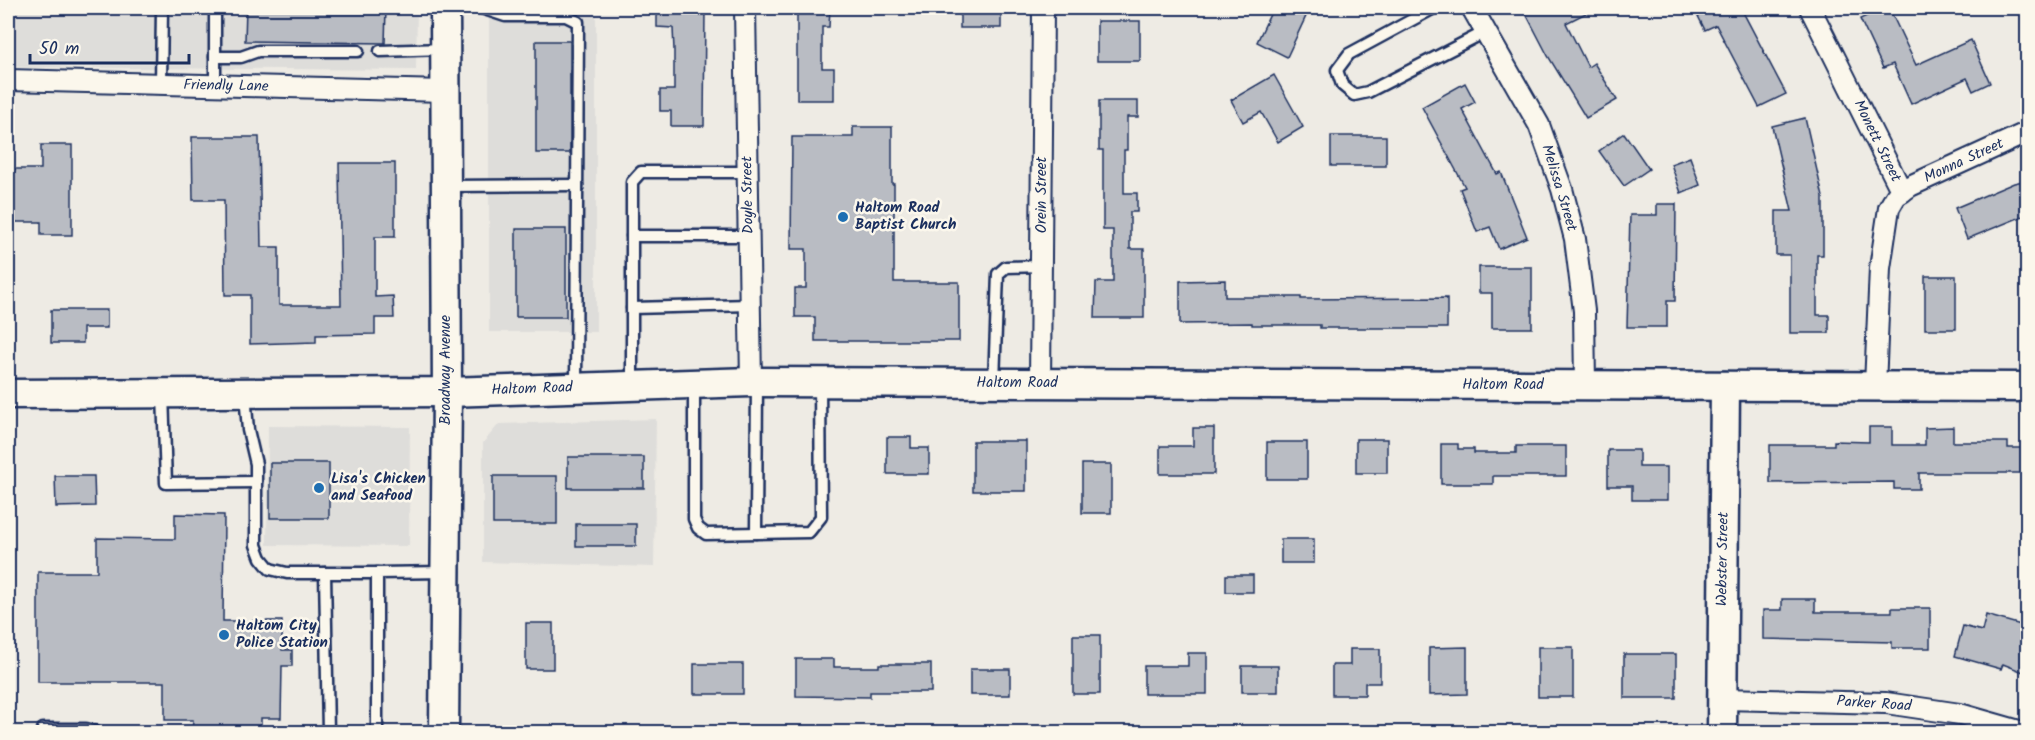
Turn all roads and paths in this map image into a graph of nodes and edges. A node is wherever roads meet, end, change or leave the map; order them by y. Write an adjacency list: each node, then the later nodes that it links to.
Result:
1 (162, 8): 16 (lane)
2 (214, 8): 14 (lane)
3 (446, 8): 11 (main road, Broadway Avenue)
4 (481, 8): 21 (lane)
5 (745, 8): 20 (street, Doyle Street)
6 (1043, 8): 26 (street, Orein Street)
7 (1434, 8): 10 (lane)
8 (1472, 8): 10 (street, Melissa Street)
9 (1810, 8): 23 (street, Monett Street)
10 (1485, 32): 34 (street, Melissa Street)
11 (445, 49): 13 (lane); 18 (main road, Broadway Avenue)
12 (358, 51): 14 (lane)
13 (380, 51)
14 (214, 57): 17 (lane)
15 (8, 80): 16 (street, Friendly Lane)
16 (161, 84): 17 (street, Friendly Lane)
17 (214, 85): 18 (street, Friendly Lane)
18 (444, 92): 22 (main road, Broadway Avenue)
19 (2028, 132): 23 (street, Monna Street)
20 (748, 172): 24 (street, Doyle Street); 25 (lane)
21 (577, 185): 22 (lane); 38 (lane)
22 (445, 186): 40 (main road, Broadway Avenue)
23 (1902, 192): 37 (street, Monett Street)
24 (749, 236): 25 (lane); 27 (street, Doyle Street)
25 (632, 237): 28 (lane)
26 (1041, 266): 31 (lane); 32 (street, Orein Street)
27 (750, 305): 28 (lane); 29 (street, Doyle Street)
28 (632, 308): 35 (lane)
29 (754, 382): 30 (main road, Haltom Road); 33 (main road, Haltom Road); 45 (lane)
30 (819, 382): 31 (main road, Haltom Road); 45 (lane)
31 (994, 383): 32 (main road, Haltom Road)
32 (1040, 383): 34 (main road, Haltom Road)
33 (694, 384): 35 (main road, Haltom Road); 45 (lane)
34 (1585, 385): 36 (main road, Haltom Road)
35 (632, 386): 38 (main road, Haltom Road)
36 (1725, 386): 37 (main road, Haltom Road); 49 (main road, Webster Street)
37 (1875, 386): 39 (main road, Haltom Road)
38 (576, 387): 40 (main road, Haltom Road)
39 (2028, 387)
40 (447, 392): 42 (main road, Haltom Road); 46 (main road, Broadway Avenue)
41 (163, 393): 42 (main road, Haltom Road); 43 (main road, Haltom Road); 44 (lane)
42 (245, 393): 44 (lane)
43 (8, 394)
44 (256, 482): 47 (lane)
45 (756, 533)
46 (446, 572): 48 (lane); 54 (main road, Broadway Avenue)
47 (326, 573): 48 (lane); 52 (lane)
48 (377, 573): 53 (lane)
49 (1722, 699): 55 (main road, Webster Street); 56 (street, Parker Road)
50 (43, 729): 51 (lane)
51 (96, 732)
52 (328, 732)
53 (377, 732)
54 (444, 732)
55 (1722, 732)
56 (2023, 732)

